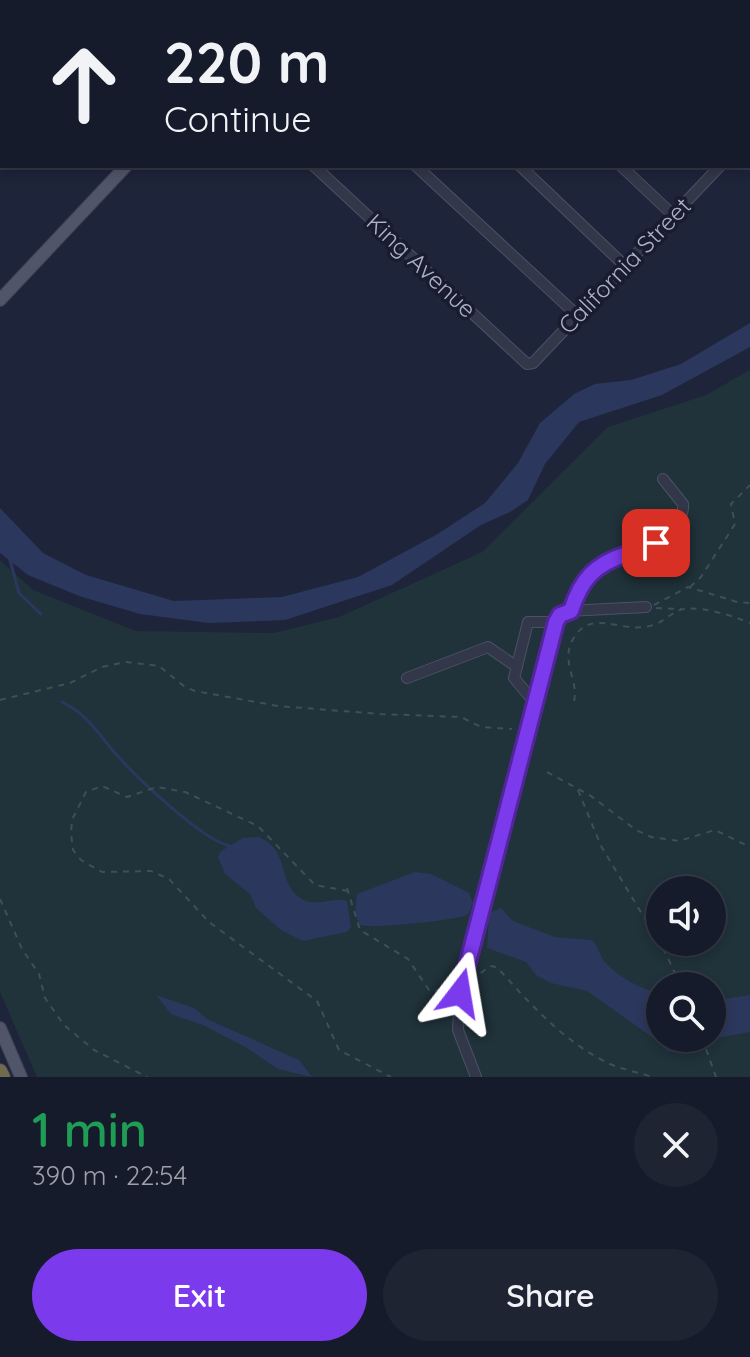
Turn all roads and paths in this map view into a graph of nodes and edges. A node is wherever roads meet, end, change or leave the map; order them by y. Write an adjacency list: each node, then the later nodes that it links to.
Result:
1 (124, 168): 9 (main road)
2 (316, 168): 11 (street, King Avenue)
3 (418, 168): 10 (street)
4 (522, 168): 8 (street)
5 (623, 168): 7 (street)
6 (718, 168): 7 (street, California Street)
7 (673, 215): 8 (street, California Street)
8 (625, 266): 10 (street, California Street)
9 (0, 300)
10 (578, 316): 11 (street, California Street)
11 (529, 363)
12 (663, 479): 18 (street)
13 (750, 485): 14 (path)
14 (690, 587): 15 (path); 17 (path)
15 (750, 603)
16 (646, 607): 18 (street)
17 (682, 610): 20 (path); 24 (path)
18 (571, 611): 19 (street)
19 (556, 622): 21 (street); 25 (street)
20 (750, 623)
21 (517, 667): 22 (street); 25 (street)
22 (407, 678)
23 (0, 700): 26 (path)
24 (574, 701)
25 (534, 706): 32 (street)
26 (512, 729)
27 (547, 772): 28 (path)
28 (577, 789): 29 (path); 31 (path)
29 (750, 847)
30 (0, 899): 38 (path)
31 (674, 972)
32 (460, 993): 39 (path); 40 (street); 41 (path)
33 (0, 1028): 37 (main road)
34 (707, 1052): 42 (path)
35 (0, 1071): 36 (highway)
36 (3, 1077)
37 (21, 1077)
38 (147, 1077)
39 (391, 1077)
40 (476, 1077)
41 (652, 1077)
42 (716, 1077)

